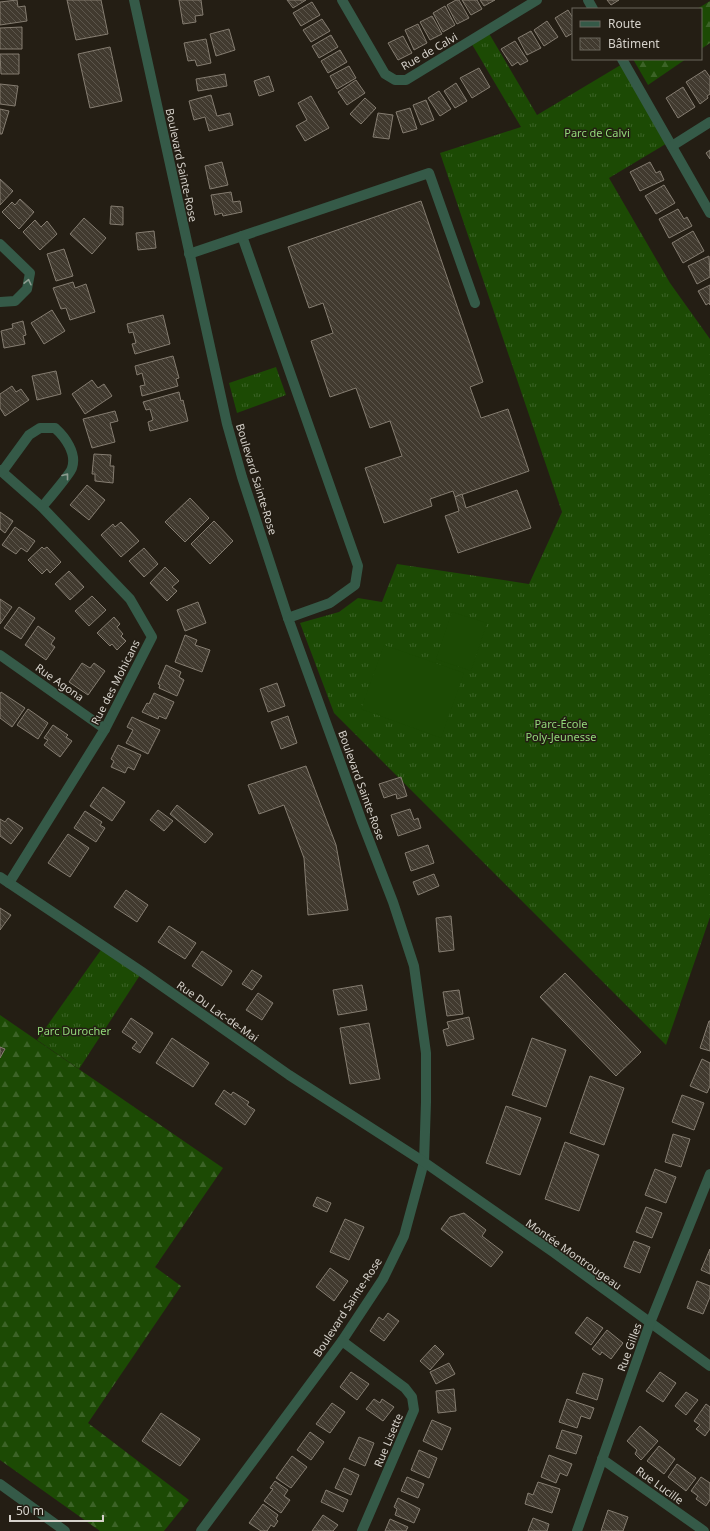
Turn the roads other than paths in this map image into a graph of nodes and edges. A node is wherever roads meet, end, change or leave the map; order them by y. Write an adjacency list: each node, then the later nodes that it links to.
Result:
1 (134, 0): 10 (street, Boulevard Sainte-Rose)
2 (342, 0): 3 (street, Rue de Calvi)
3 (537, 0)
4 (623, 60): 6 (street)
5 (710, 122): 6 (street)
6 (672, 146): 7 (street)
7 (710, 213)
8 (242, 236): 10 (street); 12 (street); 15 (street)
9 (0, 244): 11 (street, one-way to 9)
10 (189, 254): 15 (street, Boulevard Sainte-Rose)
11 (0, 302)
12 (475, 303)
13 (1, 471): 14 (street, Rue des Mohicans); 14 (street, Rue des Mohicans, one-way to 13)
14 (42, 507): 17 (street, Rue des Mohicans)
15 (288, 618): 20 (street, Boulevard Sainte-Rose)
16 (0, 654): 17 (street, Rue Agona)
17 (106, 729): 19 (street, Rue des Mohicans)
18 (0, 877): 19 (street, Rue Du Lac-de-Mai)
19 (9, 883): 20 (street, Rue Du Lac-de-Mai)
20 (424, 1162): 22 (street, Montée Montrougeau); 23 (street, Boulevard Sainte-Rose)
21 (710, 1174): 22 (street, Rue Gilles)
22 (650, 1323): 24 (street, Montée Montrougeau); 25 (street, Rue Gilles)
23 (342, 1341): 28 (street, Boulevard Sainte-Rose); 29 (street, Rue Lisette)
24 (710, 1366)
25 (602, 1459): 30 (street, Rue Gilles); 31 (street, Rue Lucille)
26 (0, 1484): 27 (street)
27 (66, 1531)
28 (201, 1531)
29 (362, 1531)
30 (577, 1531)
31 (704, 1531)

